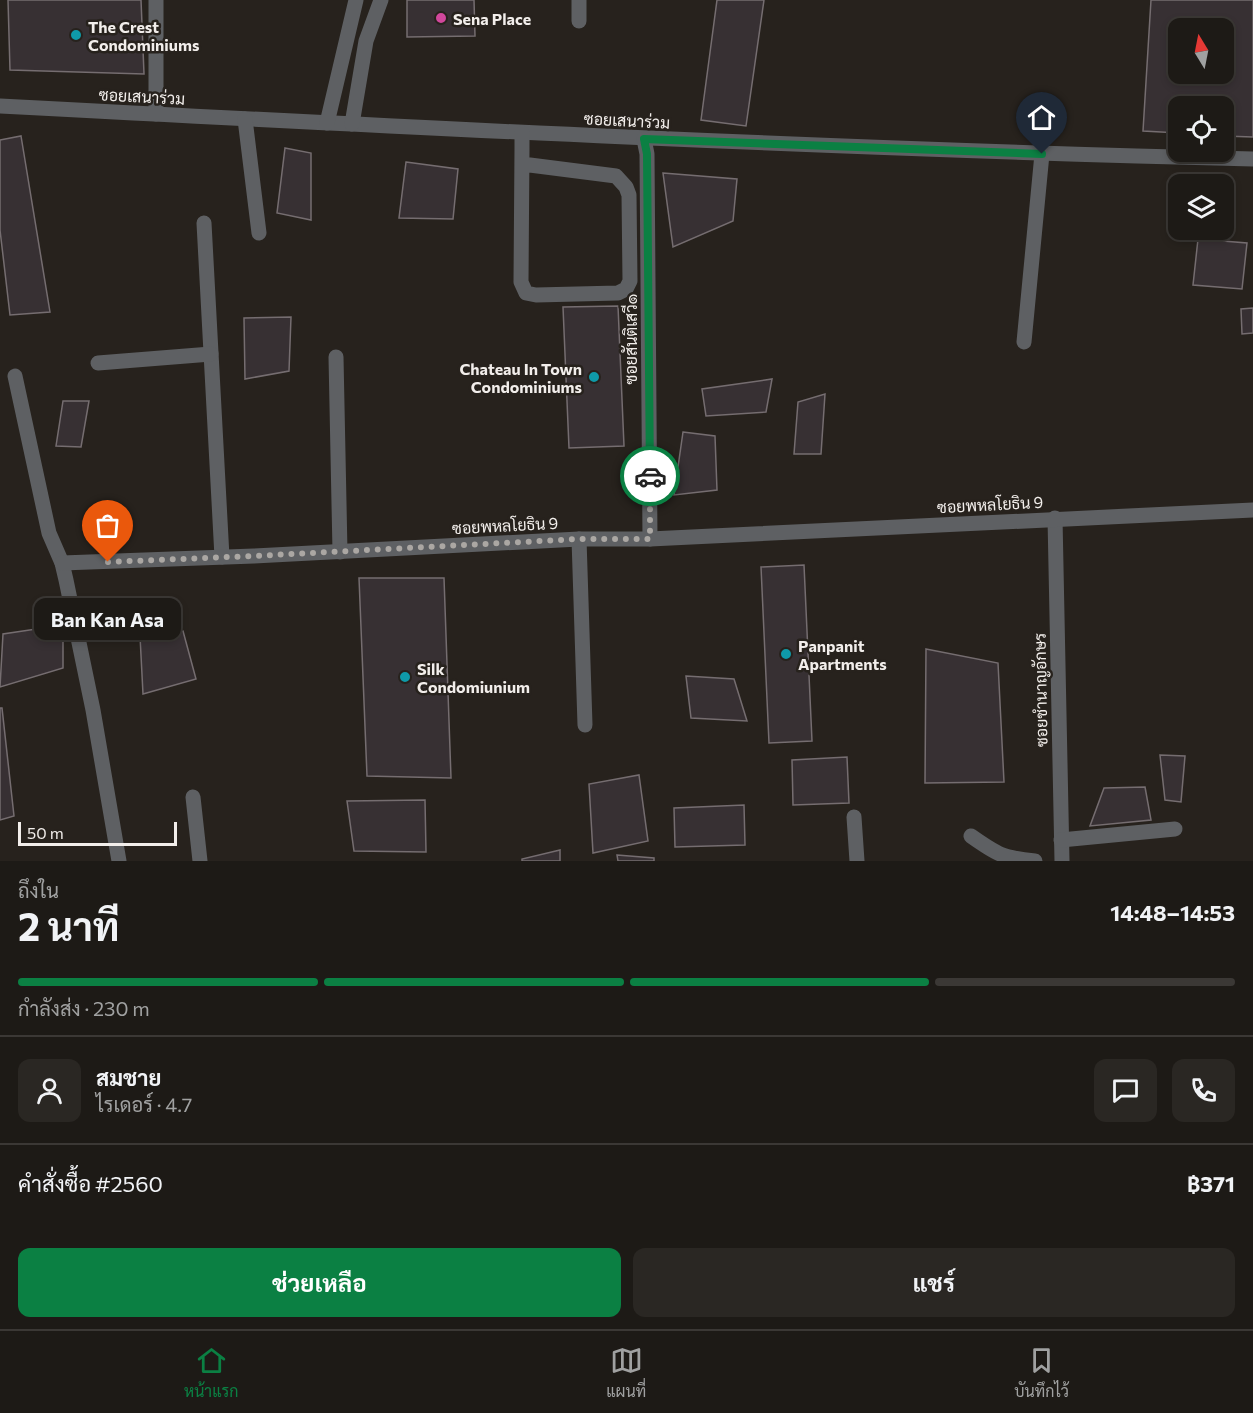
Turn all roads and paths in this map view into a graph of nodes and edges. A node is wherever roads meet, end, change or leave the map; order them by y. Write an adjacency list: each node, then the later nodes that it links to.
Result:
1 (156, 0): 7 (street)
2 (356, 0): 9 (street)
3 (381, 0): 10 (street)
4 (579, 0): 5 (street)
5 (579, 21)
6 (0, 106): 7 (street, ซอยเสนาร่วม)
7 (156, 114): 8 (street, ซอยเสนาร่วม)
8 (245, 119): 9 (street, ซอยเสนาร่วม); 17 (street)
9 (327, 123): 10 (street, ซอยเสนาร่วม)
10 (352, 124): 11 (street, ซอยเสนาร่วม)
11 (522, 133): 12 (street, ซอยเสนาร่วม); 15 (street)
12 (644, 139): 13 (street, ซอยเสนาร่วม); 26 (street, ซอยสันติเสวี๑)
13 (1042, 154): 14 (street, ซอยเสนาร่วม); 18 (street)
14 (1253, 159)
15 (522, 165): 15 (street)
16 (204, 223): 19 (street)
17 (259, 233)
18 (1024, 342)
19 (211, 354): 21 (street); 28 (street)
20 (336, 357): 27 (street)
21 (98, 363)
22 (15, 376): 29 (street)
23 (1253, 510): 24 (street, ซอยพหลโยธิน 9)
24 (1055, 518): 26 (street, ซอยพหลโยธิน 9); 35 (street, ซอยชำนาญอักษร)
25 (579, 539): 26 (street, ซอยพหลโยธิน 9); 27 (street, ซอยพหลโยธิน 9); 30 (street)
26 (650, 539)
27 (340, 552): 28 (street, ซอยพหลโยธิน 9)
28 (222, 558): 29 (street, ซอยพหลโยธิน 9)
29 (62, 563): 36 (street)
30 (585, 725)
31 (193, 797): 37 (street)
32 (854, 817): 38 (street)
33 (1175, 829): 35 (street)
34 (971, 836): 39 (street)
35 (1061, 840): 40 (street, ซอยชำนาญอักษร)
36 (119, 861)
37 (200, 861)
38 (857, 861)
39 (1035, 861)
40 (1062, 861)

